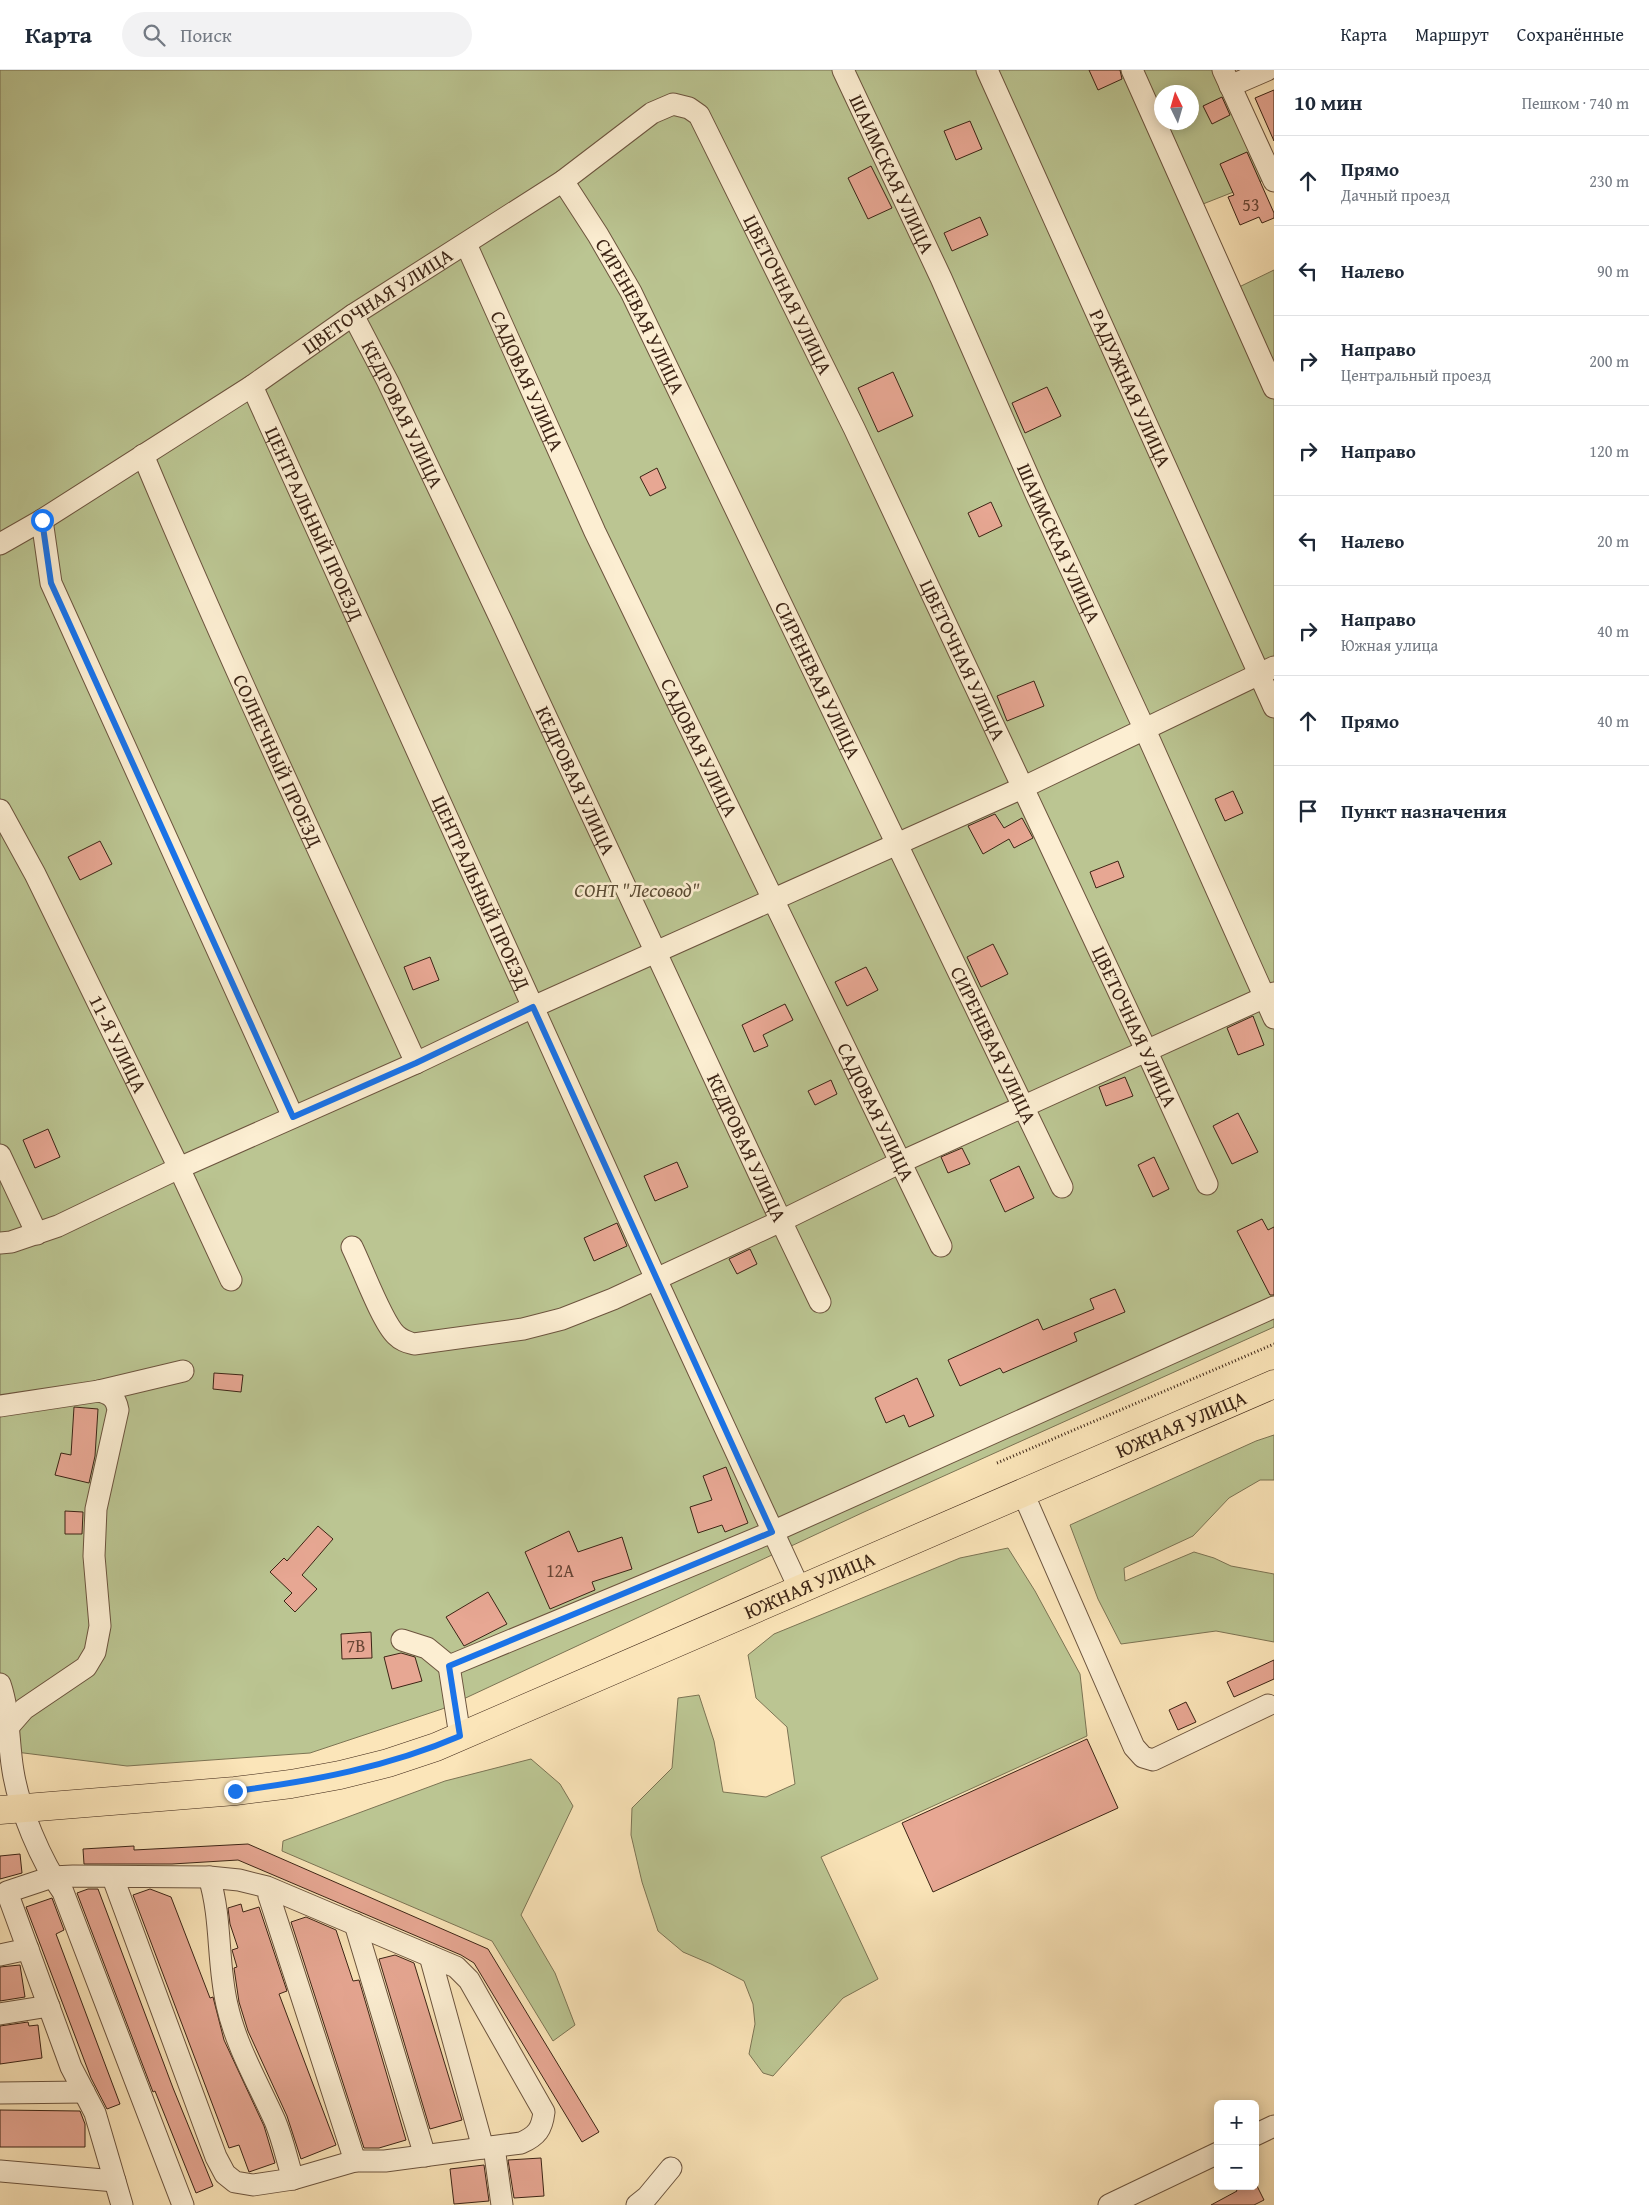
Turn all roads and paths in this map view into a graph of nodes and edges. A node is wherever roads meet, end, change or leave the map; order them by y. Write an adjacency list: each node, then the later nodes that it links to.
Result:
1 (842, 70): 17 (street, ШАИМСКАЯ УЛИЦА)
2 (987, 70): 15 (street, РАДУЖНАЯ УЛИЦА)
3 (1132, 70): 11 (street)
4 (1267, 70): 5 (street)
5 (1227, 78): 6 (street)
6 (1274, 180)
7 (563, 181): 8 (street, ЦВЕТОЧНАЯ УЛИЦА); 18 (street, ЦВЕТОЧНАЯ УЛИЦА); 20 (street, СИРЕНЕВАЯ УЛИЦА)
8 (466, 244): 9 (street, ЦВЕТОЧНАЯ УЛИЦА); 21 (street, САДОВАЯ УЛИЦА)
9 (353, 315): 10 (street, ЦВЕТОЧНАЯ УЛИЦА); 22 (street, КЕДРОВАЯ УЛИЦА)
10 (252, 386): 12 (street, ЦВЕТОЧНАЯ УЛИЦА); 24 (street, ЦЕНТРАЛЬНЫЙ ПРОЕЗД)
11 (1274, 388)
12 (143, 455): 13 (street, ЦВЕТОЧНАЯ УЛИЦА); 27 (street, СОЛНЕЧНЫЙ ПРОЕЗД)
13 (42, 520): 14 (street, ЦВЕТОЧНАЯ УЛИЦА); 29 (street)
14 (0, 544)
15 (1267, 671): 16 (street, РАДУЖНАЯ УЛИЦА); 17 (street)
16 (1274, 707)
17 (1145, 730): 18 (street); 23 (street, ШАИМСКАЯ УЛИЦА)
18 (1022, 788): 20 (street); 26 (street, ЦВЕТОЧНАЯ УЛИЦА)
19 (0, 810): 32 (street, 11-Я УЛИЦА)
20 (898, 844): 21 (street); 28 (street, СИРЕНЕВАЯ УЛИЦА)
21 (773, 900): 22 (street); 31 (street, САДОВАЯ УЛИЦА)
22 (656, 952): 24 (street); 35 (street, КЕДРОВАЯ УЛИЦА)
23 (1269, 995): 25 (street, ШАИМСКАЯ УЛИЦА); 26 (street)
24 (533, 1007): 27 (street); 40 (street, ЦЕНТРАЛЬНЫЙ ПРОЕЗД)
25 (1274, 1018)
26 (1146, 1050): 28 (street); 33 (street, ЦВЕТОЧНАЯ УЛИЦА)
27 (416, 1063): 29 (street)
28 (1023, 1105): 31 (street); 34 (street, СИРЕНЕВАЯ УЛИЦА)
29 (293, 1117): 32 (street)
30 (0, 1155): 36 (street)
31 (901, 1162): 35 (street); 38 (street, САДОВАЯ УЛИЦА)
32 (179, 1168): 36 (street); 41 (street, 11-Я УЛИЦА)
33 (1207, 1184)
34 (1062, 1187)
35 (780, 1221): 40 (street); 42 (street, КЕДРОВАЯ УЛИЦА)
36 (37, 1234): 37 (street)
37 (0, 1243)
38 (941, 1246)
39 (352, 1247): 40 (street)
40 (656, 1279): 51 (street, ЦЕНТРАЛЬНЫЙ ПРОЕЗД)
41 (231, 1280)
42 (820, 1302)
43 (1274, 1306): 51 (street)
44 (1274, 1344): 49 (path)
45 (183, 1371): 47 (street)
46 (1274, 1384): 50 (main road, ЮЖНАЯ УЛИЦА)
47 (99, 1391): 48 (street); 57 (street)
48 (0, 1406)
49 (996, 1463)
50 (1023, 1493): 52 (main road, ЮЖНАЯ УЛИЦА); 56 (street)
51 (772, 1532): 52 (street, ЦЕНТРАЛЬНЫЙ ПРОЕЗД); 54 (street)
52 (800, 1590): 58 (main road, ЮЖНАЯ УЛИЦА)
53 (402, 1640): 54 (street)
54 (449, 1666): 58 (street)
55 (0, 1684): 57 (street)
56 (1268, 1705)
57 (10, 1725): 59 (street)
58 (460, 1736): 59 (main road, ЮЖНАЯ УЛИЦА)
59 (12, 1809): 60 (street)
60 (52, 1877): 61 (street); 63 (street); 84 (street)
61 (113, 1878): 62 (street); 81 (street)
62 (209, 1878): 65 (street); 81 (street)
63 (3, 1892): 66 (street)
64 (269, 1896): 78 (street)
65 (355, 1924): 68 (street); 77 (street)
66 (28, 1948): 67 (street); 69 (street)
67 (0, 1955)
68 (430, 1956): 75 (street); 75 (street)
69 (49, 2006): 70 (street); 71 (street)
70 (0, 2014)
71 (84, 2092): 72 (street); 82 (street)
72 (0, 2093)
73 (1274, 2126): 74 (street)
74 (1259, 2133)
75 (488, 2148): 77 (street); 85 (street)
76 (1214, 2155): 87 (street)
77 (424, 2156): 78 (street)
78 (355, 2161): 81 (street)
79 (671, 2168): 86 (street)
80 (0, 2171): 82 (street)
81 (293, 2179)
82 (115, 2181): 83 (street)
83 (122, 2205)
84 (183, 2205)
85 (502, 2205)
86 (637, 2205)
87 (1109, 2205)

